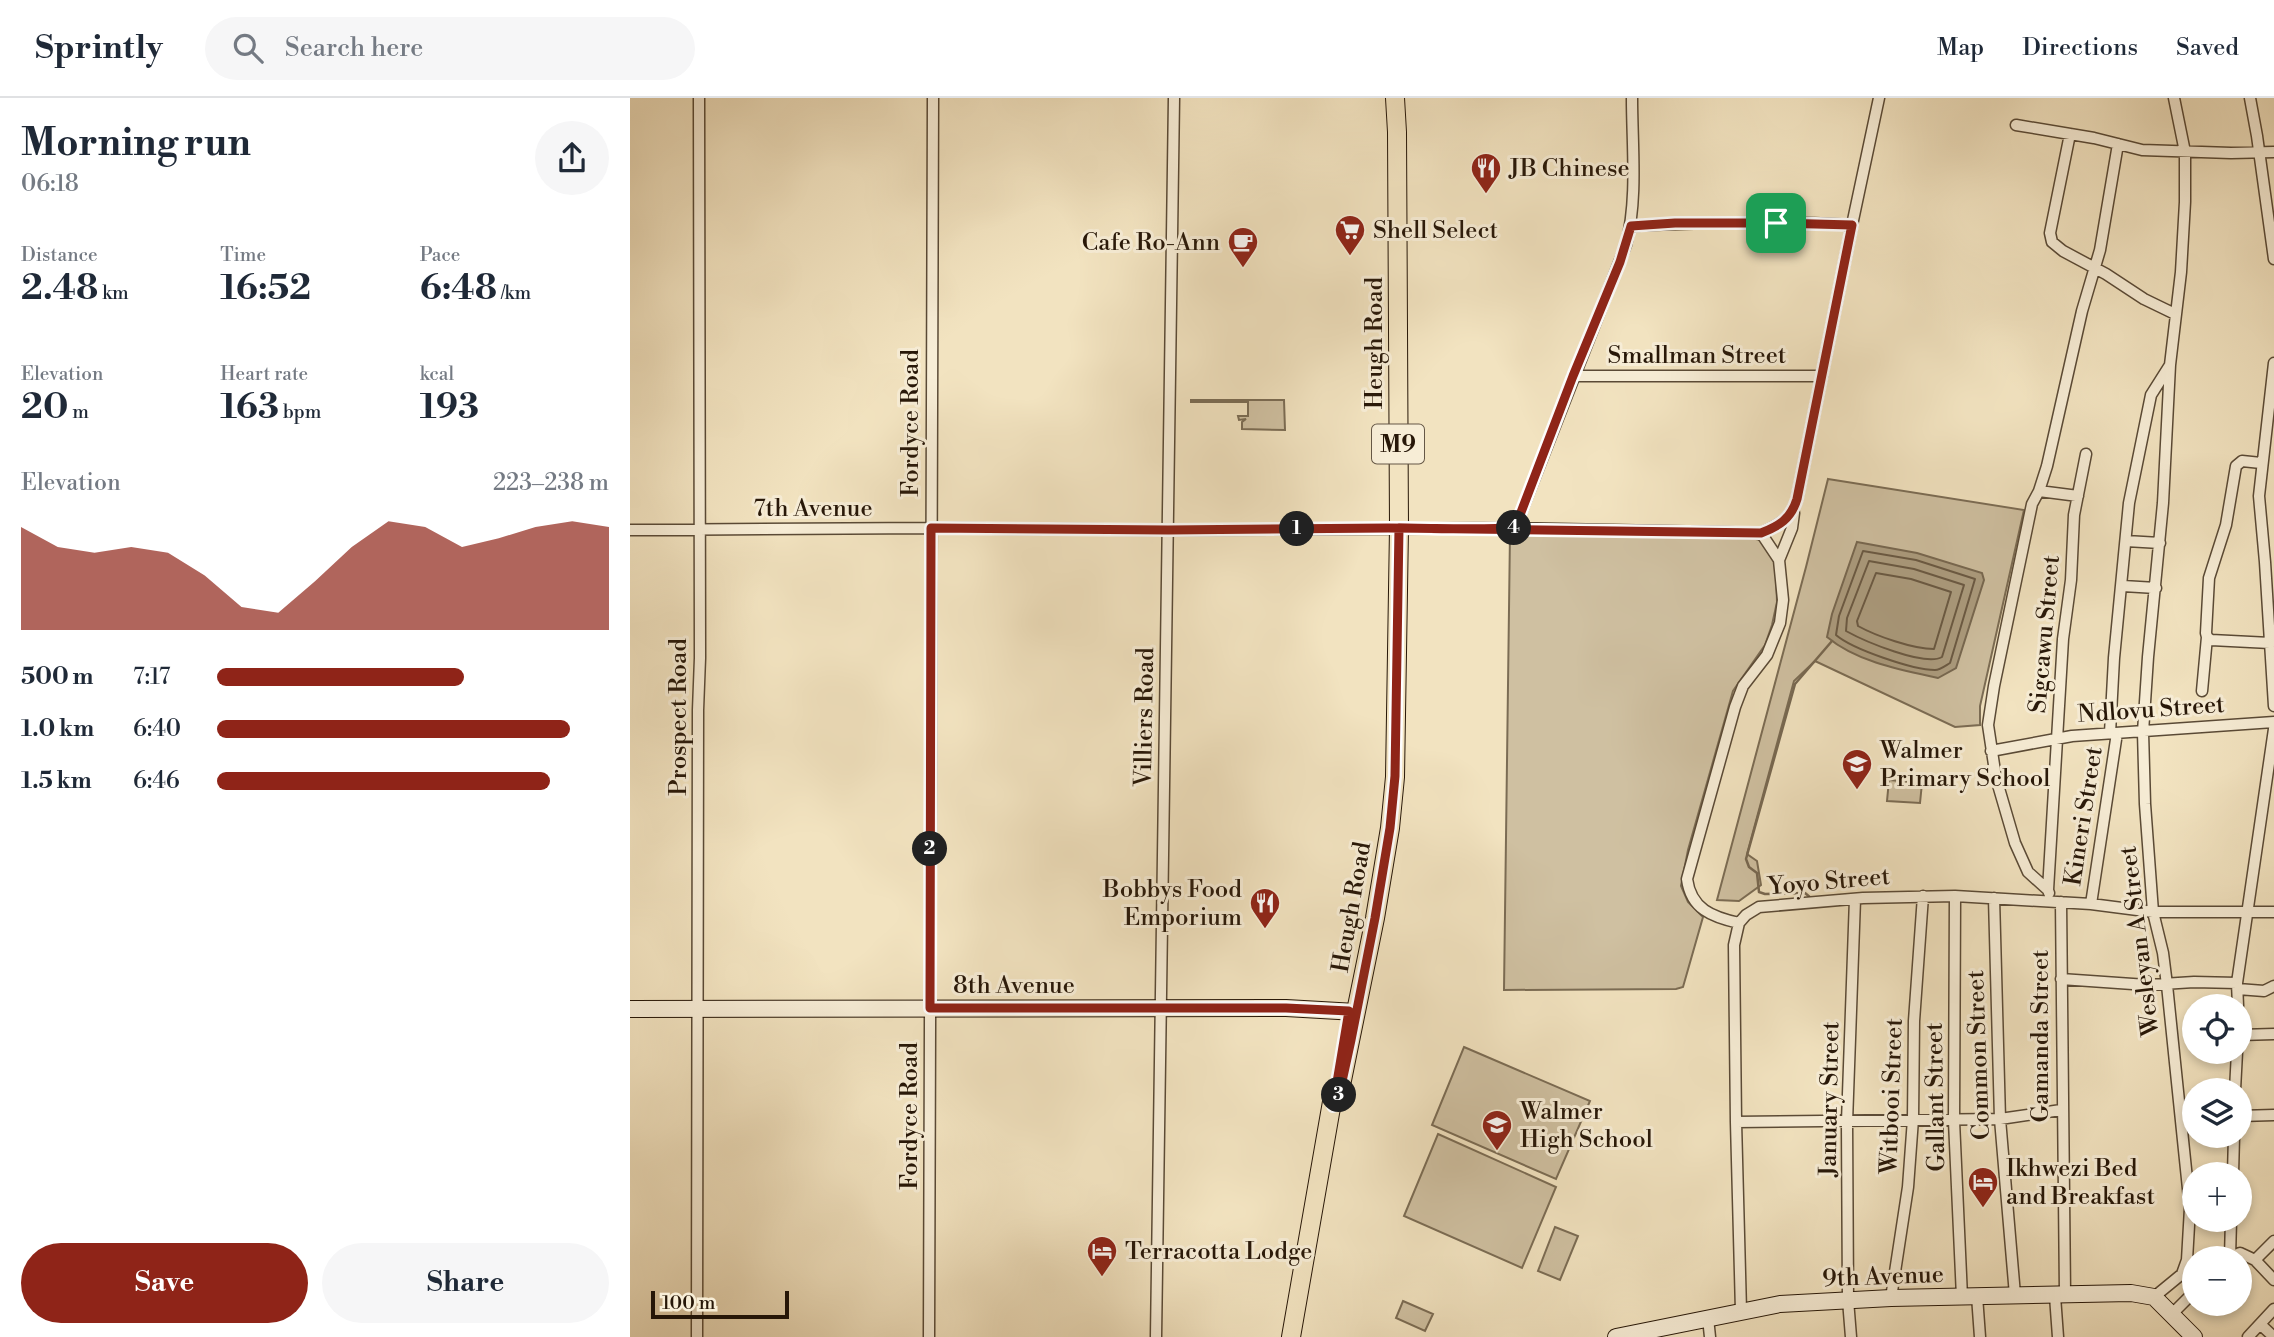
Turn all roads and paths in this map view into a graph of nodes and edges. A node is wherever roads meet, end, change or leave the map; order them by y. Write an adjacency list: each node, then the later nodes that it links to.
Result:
1 (699, 98): 33 (street, Prospect Road)
2 (933, 98): 30 (street, Fordyce Road)
3 (1174, 98): 35 (street, Villiers Road)
4 (1395, 98): 31 (main road, Heugh Road / M9)
5 (1632, 98): 16 (street)
6 (1879, 98): 15 (street)
7 (2174, 98): 12 (street, Wesleyan A Street)
8 (2250, 98): 13 (street)
9 (2016, 124): 10 (street)
10 (2070, 134): 11 (street); 18 (street)
11 (2118, 144): 12 (street); 18 (street)
12 (2185, 152): 13 (street); 19 (street, Wesleyan A Street)
13 (2259, 152): 14 (street); 17 (street)
14 (2274, 152)
15 (1852, 225): 16 (street); 23 (street)
16 (1631, 226): 22 (street)
17 (2274, 259)
18 (2095, 267): 19 (street); 27 (street)
19 (2175, 314): 21 (street, Wesleyan A Street)
20 (2274, 363): 24 (street)
21 (2170, 365): 37 (street, Kineri Street); 38 (street, Wesleyan A Street)
22 (1573, 376): 23 (street, Smallman Street); 32 (street)
23 (1822, 376): 29 (street)
24 (2272, 406): 26 (street)
25 (2086, 453): 28 (street, Sigcawu Street)
26 (2262, 463): 42 (street); 43 (street)
27 (2039, 491): 28 (street); 51 (street)
28 (2078, 496): 50 (street, Sigcawu Street)
29 (1792, 513): 36 (street); 39 (street)
30 (931, 528): 33 (street, 7th Avenue); 35 (street, 7th Avenue); 69 (street, Fordyce Road)
31 (1399, 528): 32 (street, 7th Avenue); 35 (street, 7th Avenue); 72 (main road, Heugh Road / M9)
32 (1515, 528): 36 (street, 7th Avenue)
33 (700, 529): 34 (street, 7th Avenue); 71 (street, Prospect Road)
34 (630, 530)
35 (1168, 530): 68 (street, Villiers Road)
36 (1761, 533): 39 (street)
37 (2126, 541): 38 (street); 40 (street, Kineri Street)
38 (2160, 543): 41 (street, Wesleyan A Street)
39 (1779, 560): 62 (street)
40 (2123, 586): 41 (street); 49 (street, Kineri Street)
41 (2156, 588): 48 (street, Wesleyan A Street)
42 (2207, 637): 43 (street); 44 (street)
43 (2270, 643): 45 (street)
44 (2202, 691)
45 (2274, 706)
46 (2274, 722): 48 (street, Ndlovu Street)
47 (2274, 729): 61 (street)
48 (2143, 732): 49 (street, Ndlovu Street); 59 (street, Wesleyan A Street)
49 (2113, 733): 50 (street, Ndlovu Street); 58 (street, Kineri Street)
50 (2057, 738): 51 (street, Ndlovu Street); 52 (street, Sigcawu Street)
51 (1991, 751): 52 (street)
52 (2048, 890): 57 (street, Sigcawu Street)
53 (1923, 895): 54 (street, Yoyo Street); 56 (street, Yoyo Street); 78 (street, Witbooi Street)
54 (1955, 896): 55 (street, Yoyo Street); 80 (street, Gallant Street)
55 (1994, 898): 57 (street, Yoyo Street); 79 (street, Common Street)
56 (1855, 899): 62 (street, Yoyo Street); 82 (street, January Street)
57 (2057, 902): 58 (street, Yoyo Street); 63 (street, Gamanda Street)
58 (2091, 904): 59 (street, Yoyo Street)
59 (2153, 912): 61 (street, Yoyo Street); 64 (street, Wesleyan A Street)
60 (2274, 912): 61 (street, Yoyo Street)
61 (2247, 913): 65 (street)
62 (1739, 923): 81 (street)
63 (2061, 979): 64 (street); 75 (street, Gamanda Street)
64 (2167, 985): 65 (street); 90 (street, Wesleyan A Street)
65 (2238, 986): 66 (street); 67 (street)
66 (2274, 986)
67 (2238, 994)
68 (1161, 1007): 69 (street, 8th Avenue); 72 (street, 8th Avenue); 101 (street, Villiers Road)
69 (930, 1008): 71 (street, 8th Avenue); 100 (street, Fordyce Road)
70 (630, 1009): 71 (street, 8th Avenue)
71 (697, 1009): 99 (street, Prospect Road)
72 (1352, 1012): 102 (main road, Heugh Road / M9)
73 (2271, 1034): 74 (street)
74 (2252, 1035)
75 (2061, 1110): 79 (street); 88 (street, Gamanda Street)
76 (2274, 1115): 77 (street)
77 (2252, 1116)
78 (1913, 1119): 80 (street); 82 (street); 91 (street, Witbooi Street)
79 (2000, 1119): 80 (street); 87 (street, Common Street)
80 (1954, 1121): 89 (street, Gallant Street)
81 (1736, 1122): 82 (street); 95 (street)
82 (1847, 1122): 92 (street, January Street)
83 (2274, 1241): 85 (street)
84 (2252, 1259): 85 (street)
85 (2255, 1261): 86 (street)
86 (2274, 1280)
87 (2015, 1295): 88 (street, 9th Avenue); 89 (street, 9th Avenue)
88 (2060, 1295): 90 (street, 9th Avenue); 107 (street, Gamanda Street)
89 (1969, 1296): 91 (street, 9th Avenue); 106 (street, Gallant Street)
90 (2154, 1297): 96 (street)
91 (1892, 1298): 92 (street, 9th Avenue)
92 (1848, 1300): 95 (street, 9th Avenue); 105 (street, January Street)
93 (2182, 1304): 96 (street)
94 (2274, 1309): 98 (street)
95 (1741, 1311): 97 (street, 9th Avenue)
96 (2172, 1314): 108 (street)
97 (1708, 1318): 103 (street, 9th Avenue); 104 (street)
98 (2260, 1325): 109 (street); 110 (street)
99 (697, 1337)
100 (929, 1337)
101 (1156, 1337)
102 (1291, 1337)
103 (1616, 1337)
104 (1710, 1337)
105 (1851, 1337)
106 (1980, 1337)
107 (2058, 1337)
108 (2194, 1337)
109 (2248, 1337)
110 (2274, 1337)

